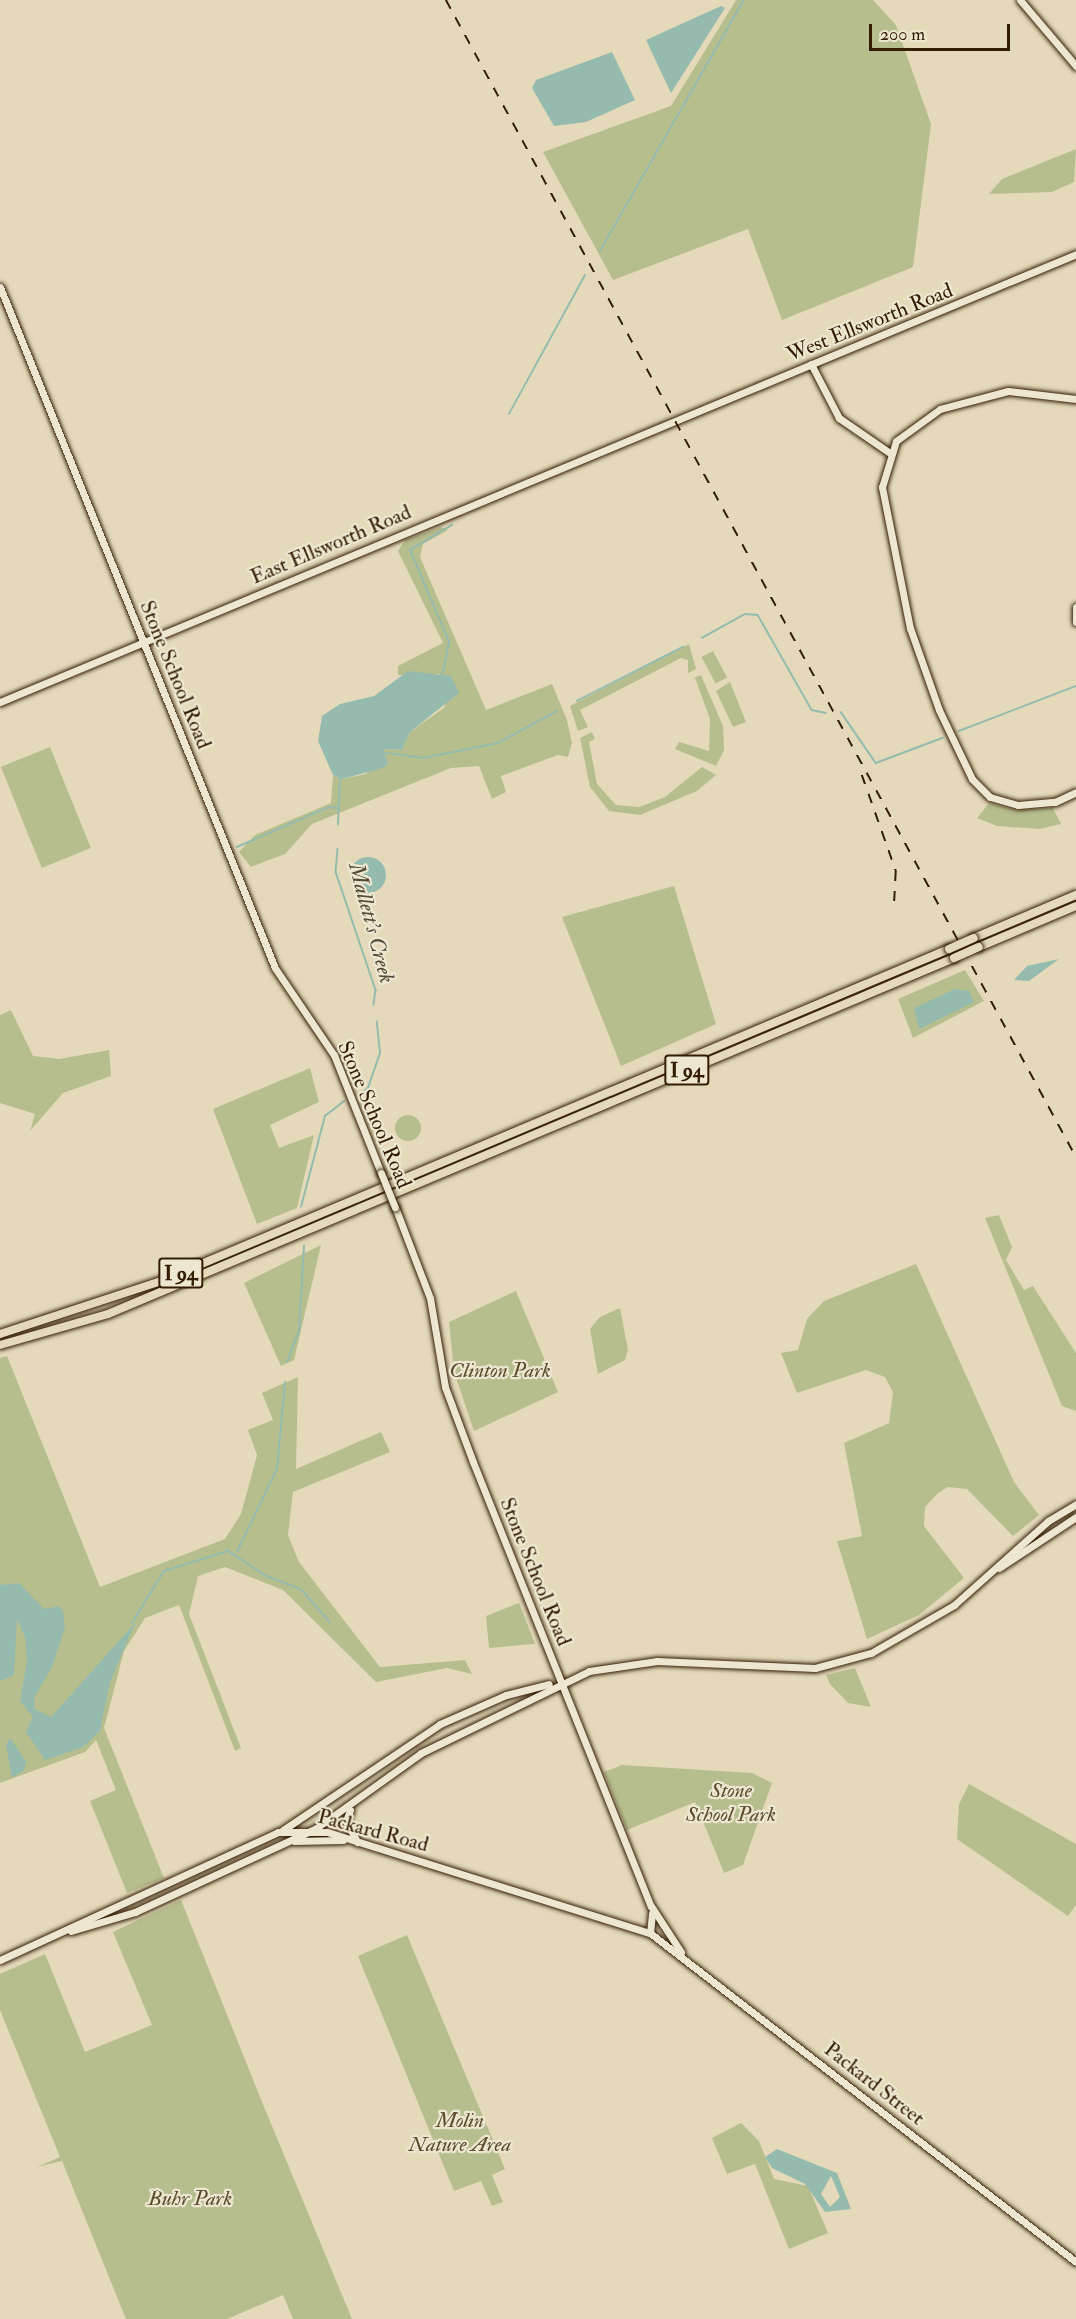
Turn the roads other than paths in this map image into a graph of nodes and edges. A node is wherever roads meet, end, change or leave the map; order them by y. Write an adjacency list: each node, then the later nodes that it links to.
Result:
1 (1020, 0): 2 (main road)
2 (1076, 66)
3 (1076, 254): 5 (main road, West Ellsworth Road)
4 (0, 287): 11 (main road, Stone School Road)
5 (812, 364): 7 (main road, West Ellsworth Road); 8 (main road)
6 (1076, 399): 8 (main road)
7 (676, 421): 11 (main road, East Ellsworth Road)
8 (890, 453): 13 (main road)
9 (1076, 607): 10 (main road)
10 (1076, 622)
11 (144, 641): 12 (main road, East Ellsworth Road); 23 (main road, Stone School Road, bridge)
12 (0, 702)
13 (1076, 792)
14 (1076, 889): 17 (highway)
15 (1076, 895): 17 (highway, I 94)
16 (1074, 907): 19 (highway, I 94, bridge)
17 (1024, 916): 18 (highway, I 94, bridge)
18 (0, 1334)
19 (0, 1345)
20 (1076, 1504): 22 (main road)
21 (1076, 1517): 22 (main road)
22 (999, 1568): 23 (main road)
23 (561, 1682): 24 (main road); 25 (main road); 36 (main road, Stone School Road)
24 (440, 1724): 25 (main road); 26 (main road)
25 (422, 1753): 27 (main road, Packard Road)
26 (379, 1763): 27 (main road); 30 (main road)
27 (370, 1792): 28 (main road, Packard Road)
28 (351, 1807): 29 (main road, Packard Road); 32 (main road)
29 (315, 1829): 30 (main road, Packard Road); 31 (main road, Packard Road); 32 (main road, Packard Road)
30 (278, 1832): 33 (main road, Packard Road)
31 (286, 1842): 32 (main road); 35 (main road, Packard Road)
32 (355, 1842): 39 (main road, Packard Road)
33 (208, 1864): 34 (main road, Packard Road); 35 (main road)
34 (159, 1887): 37 (main road); 38 (main road, Packard Road)
35 (176, 1893): 37 (main road, Packard Road)
36 (651, 1906): 39 (main road); 40 (main road)
37 (118, 1918): 38 (main road, Packard Road)
38 (63, 1933): 41 (main road, Packard Road)
39 (650, 1934): 40 (main road, Packard Street)
40 (684, 1957): 42 (main road, Packard Street)
41 (0, 1960)
42 (1076, 2262)

